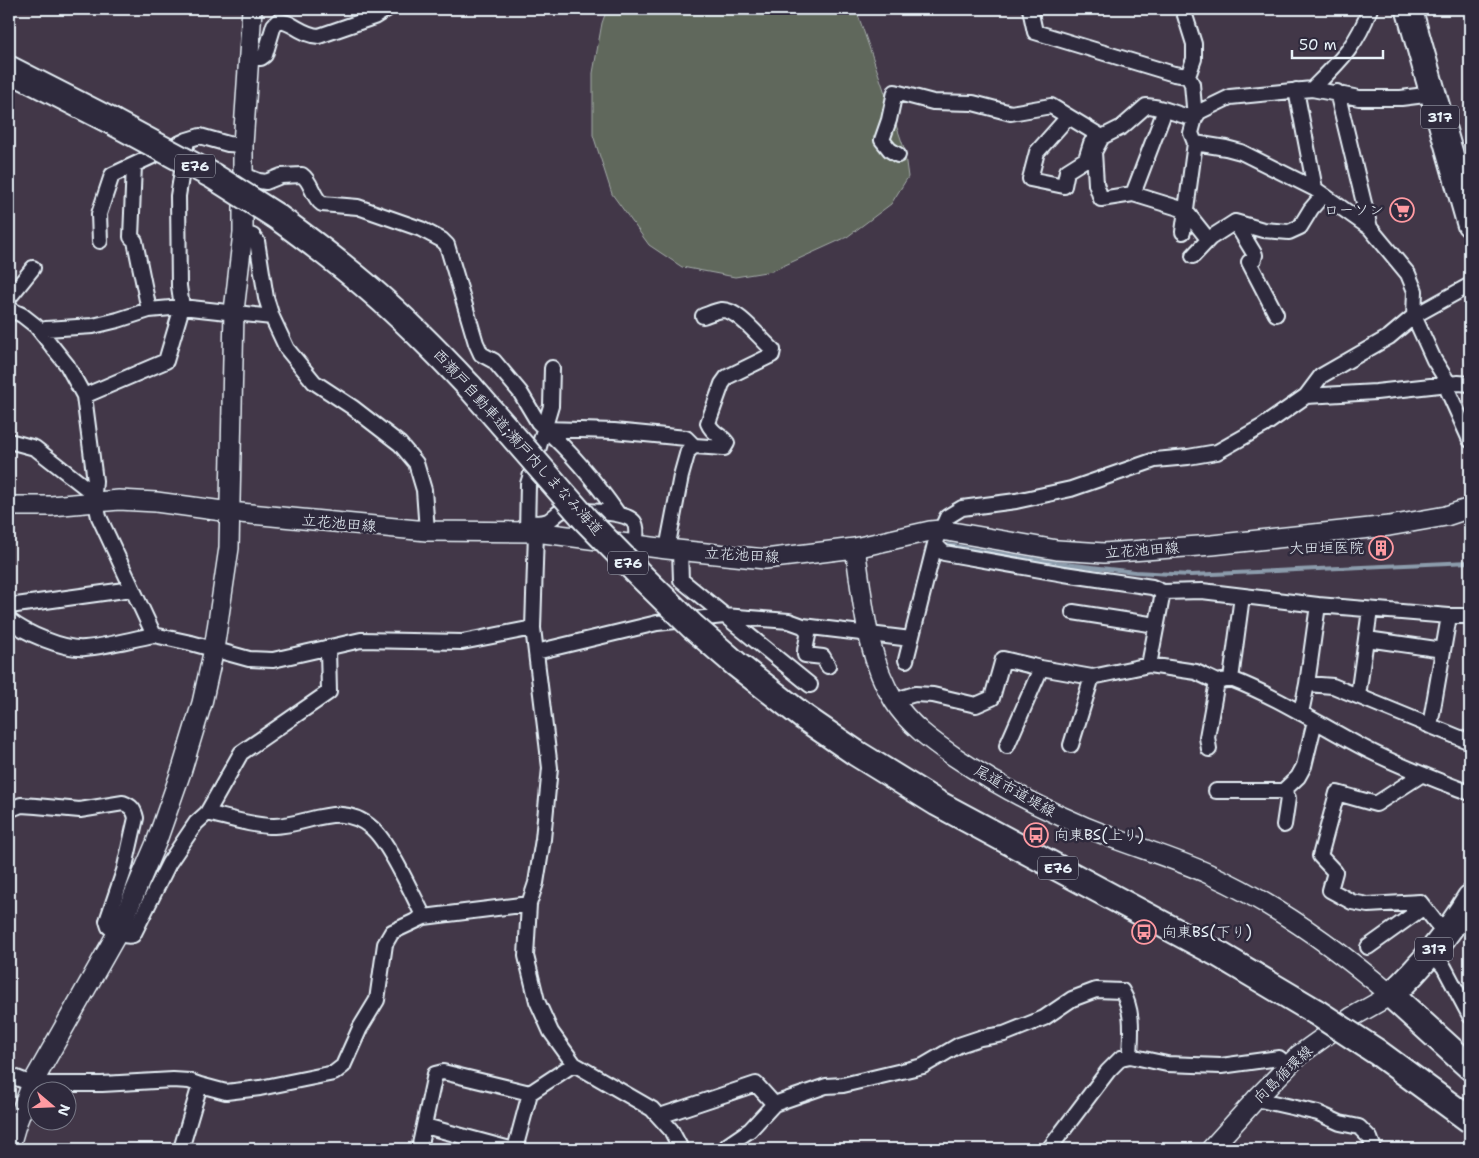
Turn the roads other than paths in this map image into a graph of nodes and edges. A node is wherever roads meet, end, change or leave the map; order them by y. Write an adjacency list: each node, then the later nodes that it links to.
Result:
1 (252, 9): 7 (street)
2 (387, 9): 7 (street)
3 (1030, 9): 9 (street)
4 (1183, 9): 9 (street)
5 (1370, 9): 10 (street)
6 (1409, 9): 13 (highway, 317)
7 (249, 58): 20 (street)
8 (9, 69): 137 (highway, 西瀬戸自動車道;瀬戸内しまなみ海道 / E76, bridge)
9 (1188, 76): 16 (street)
10 (1312, 89): 11 (street); 12 (street)
11 (1296, 90): 16 (street); 24 (street)
12 (1337, 92): 13 (street); 29 (street)
13 (1433, 94): 28 (highway, 317)
14 (1165, 110): 16 (street); 17 (street); 25 (street)
15 (1068, 117): 17 (street); 17 (street); 21 (street)
16 (1195, 118): 19 (street)
17 (1098, 135): 25 (street)
18 (187, 140): 20 (street); 22 (street); 38 (street)
19 (1195, 143): 24 (street); 26 (street)
20 (243, 145): 23 (street)
21 (898, 155)
22 (134, 165): 33 (street); 40 (street)
23 (244, 175): 31 (street); 52 (street)
24 (1319, 192): 27 (street); 29 (street)
25 (1133, 194): 26 (street)
26 (1185, 210): 30 (street); 32 (street)
27 (1235, 222): 32 (street); 42 (street)
28 (1470, 224)
29 (1370, 228): 44 (street)
30 (1183, 232)
31 (243, 233): 41 (street); 45 (street)
32 (1208, 239): 34 (street)
33 (100, 241)
34 (1193, 256)
35 (32, 268): 37 (street)
36 (1470, 285): 44 (street)
37 (9, 298)
38 (182, 307): 40 (street); 41 (street); 50 (street)
39 (9, 309): 46 (street)
40 (149, 310): 46 (street)
41 (234, 312): 45 (street); 59 (street)
42 (1276, 314)
43 (702, 316): 55 (street)
44 (1414, 316): 48 (street); 51 (street)
45 (272, 317): 62 (street)
46 (43, 335): 50 (street)
47 (552, 368): 52 (street)
48 (1449, 384): 49 (street); 51 (street); 53 (street)
49 (1470, 384)
50 (84, 396): 56 (street)
51 (1306, 396): 63 (street)
52 (545, 429): 55 (street); 60 (street); 61 (street)
53 (1470, 440)
54 (9, 441): 56 (street)
55 (694, 446): 66 (street)
56 (94, 498): 57 (street, 立花池田線); 59 (street, 立花池田線); 67 (street)
57 (9, 506)
58 (1470, 508): 63 (street, 立花池田線)
59 (230, 512): 62 (street, 立花池田線); 85 (street)
60 (618, 514): 61 (street); 64 (street)
61 (530, 529): 62 (street, 立花池田線); 64 (street, 立花池田線); 80 (street)
62 (427, 531)
63 (938, 537): 65 (street, 立花池田線); 68 (street); 83 (street)
64 (635, 545): 66 (street, 立花池田線)
65 (855, 548): 66 (street, 立花池田線); 81 (street, 尾道市道堤線)
66 (673, 550): 74 (street)
67 (132, 589): 70 (street); 82 (street)
68 (1163, 592): 69 (street); 78 (street)
69 (1242, 596): 71 (street); 94 (street)
70 (9, 606)
71 (1318, 606): 72 (street); 96 (street)
72 (1370, 610): 75 (street); 84 (street)
73 (1073, 612): 78 (street)
74 (724, 616): 79 (street); 88 (street); 95 (street)
75 (1450, 616): 76 (street); 87 (street)
76 (1470, 616)
77 (9, 620): 82 (street)
78 (1156, 625): 91 (street)
79 (803, 626): 81 (street); 90 (street)
80 (533, 628): 86 (street); 88 (street)
81 (869, 634): 83 (street); 98 (street, 尾道市道堤線)
82 (154, 635): 85 (street)
83 (911, 638): 89 (street)
84 (1367, 640): 87 (street); 97 (street)
85 (214, 649): 86 (street); 117 (street)
86 (328, 649): 111 (street)
87 (1443, 650): 101 (street)
88 (536, 652): 114 (street)
89 (906, 660)
90 (828, 666)
91 (1149, 666): 93 (street); 94 (street)
92 (1041, 668): 93 (street); 98 (street); 104 (street)
93 (1092, 677): 103 (street)
94 (1224, 681): 99 (street); 105 (street)
95 (810, 684)
96 (1307, 684): 97 (street); 99 (street)
97 (1358, 696): 101 (street)
98 (894, 702): 120 (street, 尾道市道堤線)
99 (1301, 714): 100 (street)
100 (1315, 721): 106 (street); 108 (street)
101 (1430, 726): 102 (street)
102 (1470, 742)
103 (1071, 745)
104 (1007, 746)
105 (1209, 749)
106 (1421, 775): 109 (street); 115 (street)
107 (1216, 791): 108 (street)
108 (1283, 791): 112 (street)
109 (1470, 793)
110 (9, 810): 117 (street)
111 (207, 813): 116 (street); 117 (street)
112 (1284, 825)
113 (1470, 898): 118 (highway, 317)
114 (529, 904): 116 (street); 124 (street)
115 (1424, 907): 118 (street); 119 (street)
116 (424, 917): 131 (street)
117 (118, 932): 128 (street)
118 (1438, 944): 120 (highway, 317); 121 (street)
119 (1368, 947)
120 (1391, 995): 125 (street, 向島循環線); 126 (highway)
121 (1465, 995): 122 (street)
122 (1470, 1016)
123 (1130, 1056): 125 (street); 135 (street); 146 (street)
124 (574, 1064): 132 (street); 136 (street)
125 (1288, 1066): 134 (street, 向島循環線)
126 (1470, 1068)
127 (9, 1075): 129 (street)
128 (34, 1080)
129 (28, 1082)
130 (78, 1084): 131 (street)
131 (200, 1085): 140 (street)
132 (530, 1093): 138 (street); 143 (street)
133 (28, 1094): 139 (street)
134 (1256, 1099): 147 (street, 向島循環線); 148 (street)
135 (774, 1104): 136 (street); 145 (street)
136 (660, 1116): 144 (street)
137 (1470, 1120)
138 (425, 1126): 141 (street); 142 (street)
139 (9, 1149)
140 (181, 1149)
141 (419, 1149)
142 (510, 1149)
143 (515, 1149)
144 (681, 1149)
145 (725, 1149)
146 (1048, 1149)
147 (1211, 1149)
148 (1374, 1149)

